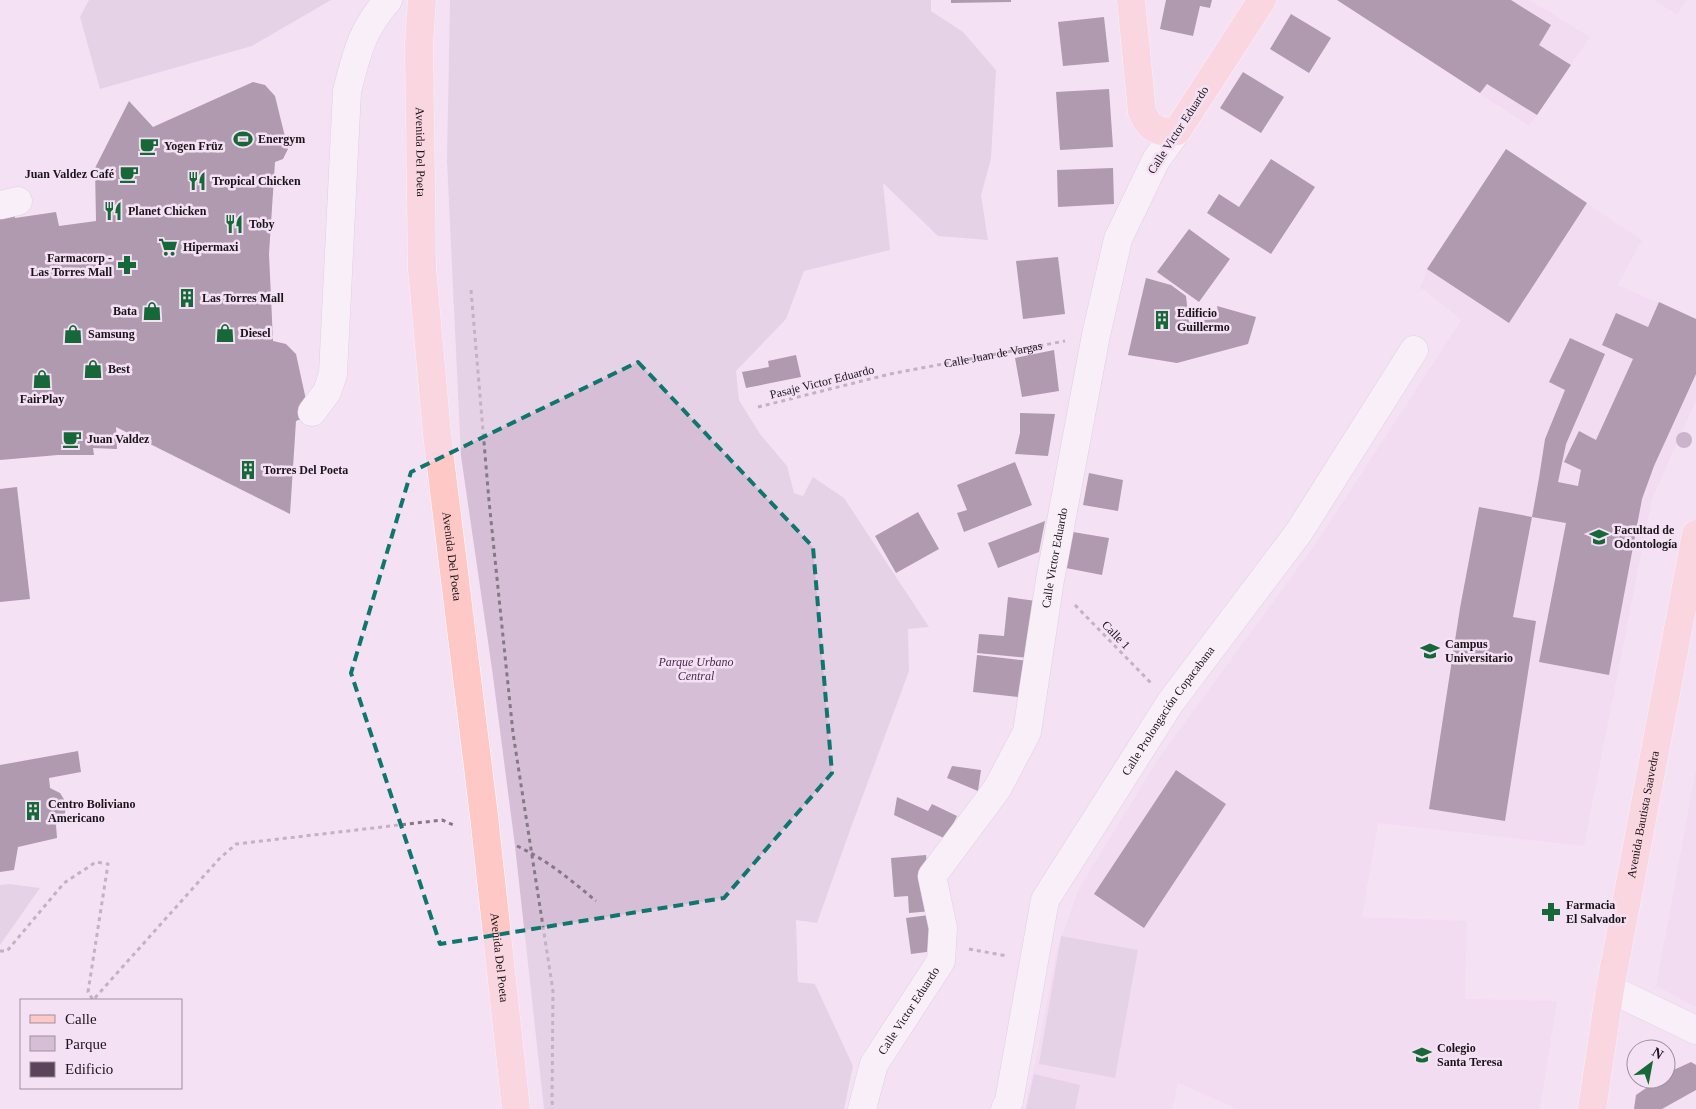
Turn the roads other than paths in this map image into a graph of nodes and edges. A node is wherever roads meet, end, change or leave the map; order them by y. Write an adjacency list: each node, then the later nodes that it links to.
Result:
1 (388, 0): 7 (street)
2 (422, 0): 12 (main road, Avenida Del Poeta)
3 (1132, 0): 5 (main road)
4 (1262, 0): 5 (main road, Calle Victor Eduardo)
5 (1177, 131): 13 (street, Calle Victor Eduardo)
6 (1414, 350): 14 (street, Calle Prolongación Copacabana)
7 (312, 412)
8 (1696, 534): 9 (main road, Avenida Bautista Saavedra)
9 (1610, 989): 10 (street); 11 (main road, Avenida Bautista Saavedra)
10 (1696, 1030)
11 (1592, 1105)
12 (516, 1109)
13 (862, 1109)
14 (1005, 1109)

